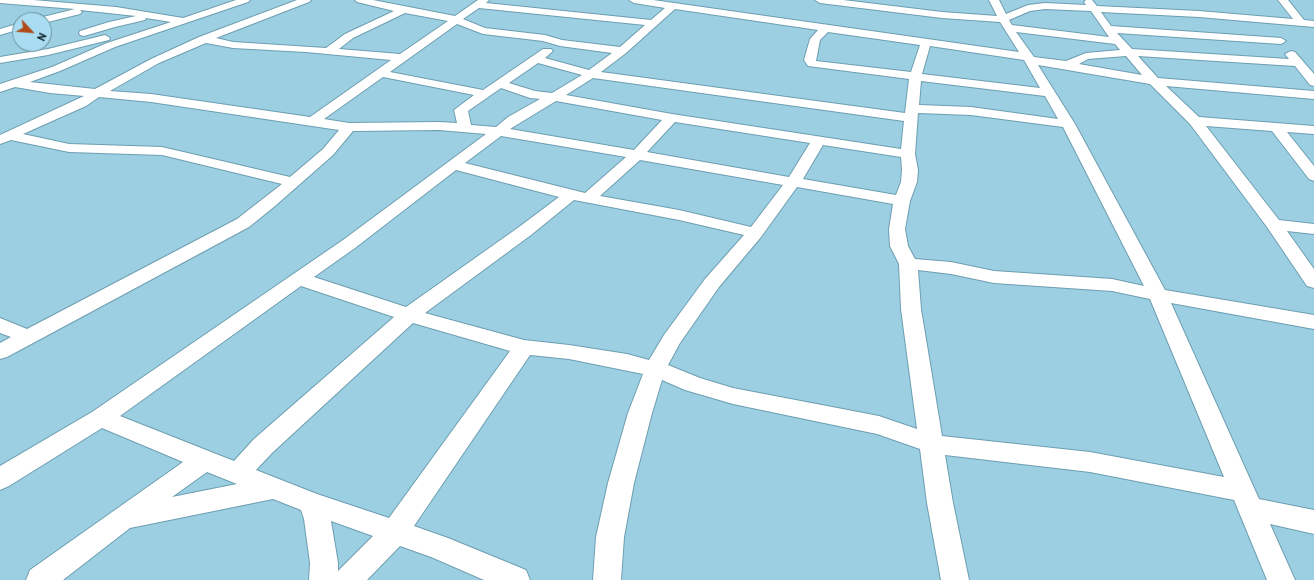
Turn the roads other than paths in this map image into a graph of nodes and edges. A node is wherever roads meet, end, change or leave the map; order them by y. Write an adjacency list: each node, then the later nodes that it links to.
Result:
1 (0, 0): 10 (street)
2 (245, 0): 26 (street)
3 (306, 0): 38 (street)
4 (360, 0): 21 (street)
5 (634, 0): 15 (street)
6 (702, 0): 19 (street)
7 (825, 0): 30 (street)
8 (994, 0): 30 (street)
9 (1283, 0): 31 (street)
10 (20, 1): 17 (street); 18 (street)
11 (1021, 2): 16 (street)
12 (480, 3): 25 (street); 29 (street)
13 (1091, 4): 16 (street); 24 (street); 36 (street)
14 (1214, 4): 24 (street)
15 (672, 6): 19 (street); 29 (street)
16 (1045, 6): 30 (street)
17 (0, 8)
18 (94, 8): 20 (street); 23 (street)
19 (692, 9): 28 (street)
20 (116, 10): 22 (street); 32 (street)
21 (404, 10): 25 (street); 46 (street)
22 (152, 16): 26 (street); 32 (street)
23 (52, 18)
24 (1238, 18): 27 (street)
25 (455, 19): 43 (street); 48 (street)
26 (183, 20): 37 (street)
27 (1264, 20): 31 (street); 42 (street)
28 (781, 22): 35 (street); 39 (street)
29 (654, 23): 45 (street)
30 (1006, 23): 41 (street); 52 (street)
31 (1301, 23): 33 (street)
32 (113, 24): 49 (street)
33 (1314, 24)
34 (10, 29): 40 (street)
35 (825, 29): 39 (street); 44 (street)
36 (1108, 29): 41 (street); 42 (street)
37 (175, 32): 38 (street); 49 (street); 59 (street)
38 (203, 39): 46 (street); 62 (street)
39 (815, 39): 56 (street)
40 (0, 40)
41 (1120, 41): 47 (street)
42 (1281, 41): 51 (street)
43 (560, 43): 45 (street); 50 (street)
44 (926, 43): 52 (street); 56 (street)
45 (622, 51): 55 (street)
46 (327, 52): 48 (street)
47 (1130, 52): 51 (street); 53 (street); 57 (street)
48 (401, 58): 54 (street)
49 (4, 59)
50 (536, 59): 55 (street); 60 (street)
51 (1298, 63): 58 (street)
52 (1033, 64): 53 (street); 63 (street)
53 (1067, 65): 57 (street)
54 (380, 73): 64 (street); 69 (street)
55 (591, 74): 66 (street); 67 (street)
56 (914, 77): 63 (street); 67 (street)
57 (1154, 81): 65 (street); 70 (street)
58 (1314, 82)
59 (13, 83): 61 (street); 62 (street)
60 (500, 84): 64 (street); 66 (street)
61 (0, 88)
62 (100, 92): 69 (street); 77 (street)
63 (1050, 93): 71 (street)
64 (486, 94): 74 (street)
65 (1314, 95)
66 (554, 97): 68 (street); 76 (street)
67 (911, 114): 71 (street); 79 (street)
68 (672, 118): 78 (street); 80 (street)
69 (313, 121): 72 (street)
70 (1195, 121): 73 (street); 87 (street)
71 (1068, 124): 93 (street)
72 (349, 127): 74 (street); 84 (street)
73 (1276, 127): 75 (street); 82 (street)
74 (465, 128): 76 (street)
75 (1314, 130)
76 (499, 131): 80 (street); 81 (street)
77 (5, 138): 84 (street)
78 (818, 141): 79 (street); 83 (street)
79 (908, 154): 86 (street)
80 (637, 155): 83 (street); 85 (street)
81 (454, 166): 85 (street); 91 (street)
82 (1314, 176)
83 (794, 181): 86 (street); 89 (street)
84 (292, 182): 97 (street)
85 (580, 196): 89 (street); 94 (street)
86 (902, 201): 90 (street)
87 (1274, 224): 88 (street); 92 (street)
88 (1314, 229)
89 (754, 233): 100 (street)
90 (908, 264): 93 (street); 102 (street)
91 (299, 279): 94 (street); 101 (street)
92 (1314, 282)
93 (1158, 295): 95 (street); 107 (street)
94 (409, 316): 98 (street); 104 (street)
95 (1314, 322)
96 (0, 325): 97 (street)
97 (28, 337): 99 (street)
98 (524, 347): 100 (street); 111 (street)
99 (0, 352)
100 (655, 369): 102 (street); 116 (street)
101 (100, 418): 103 (street); 105 (street)
102 (932, 444): 107 (street); 117 (street)
103 (204, 461): 104 (street); 109 (street)
104 (237, 474): 106 (street)
105 (0, 479)
106 (273, 488): 108 (street); 109 (street)
107 (1246, 500): 110 (street); 118 (street)
108 (311, 504): 111 (street); 113 (street)
109 (126, 518): 112 (street)
110 (1314, 522)
111 (395, 532): 114 (street); 115 (street)
112 (40, 580)
113 (323, 580)
114 (348, 580)
115 (516, 580)
116 (607, 580)
117 (955, 580)
118 (1281, 580)

